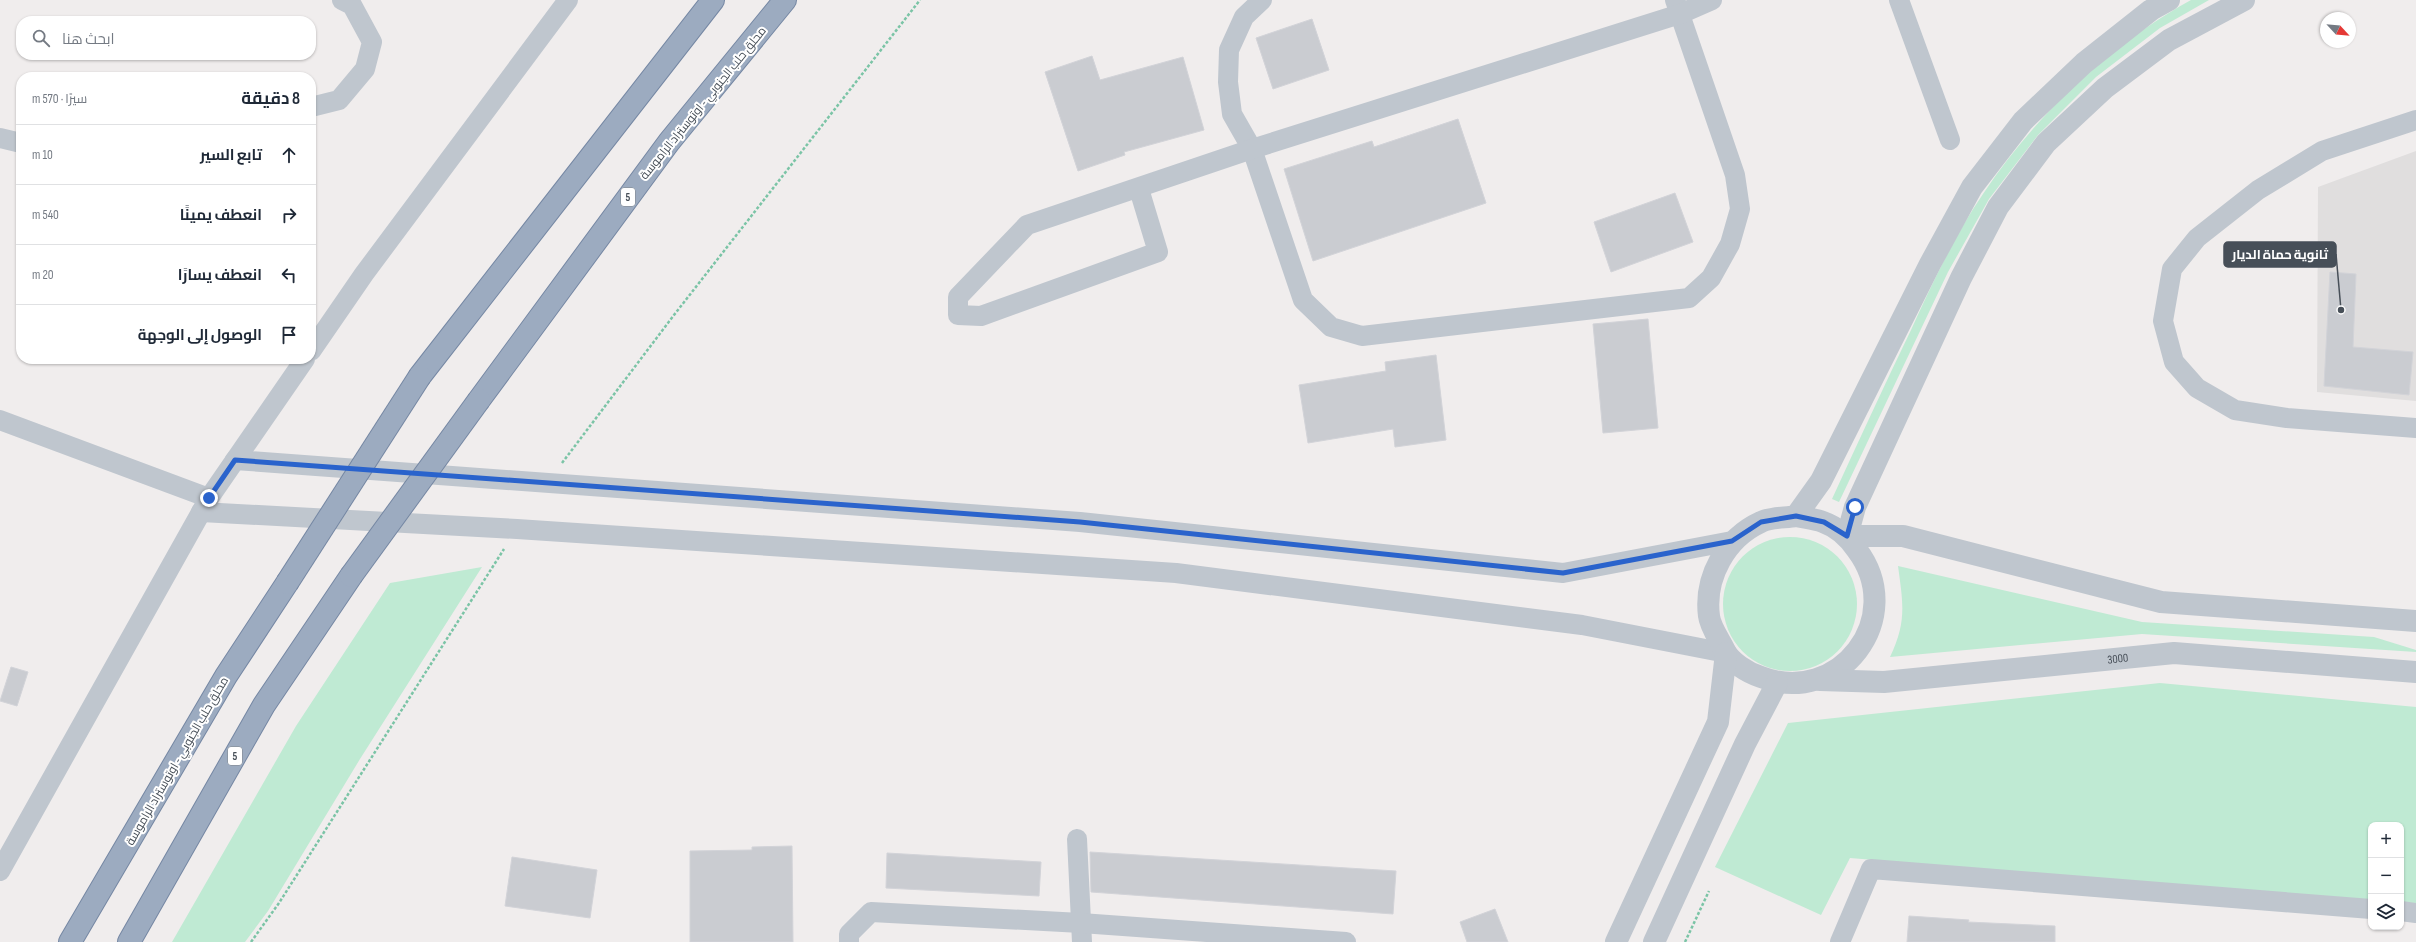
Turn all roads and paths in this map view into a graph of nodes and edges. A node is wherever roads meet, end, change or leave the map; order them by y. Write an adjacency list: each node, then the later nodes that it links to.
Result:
1 (342, 0): 11 (street)
2 (568, 0): 18 (street)
3 (713, 0): 39 (highway, محلق حلب الجنوبي - اوتوستراد الراموسة, bridge)
4 (785, 0): 40 (highway, محلق حلب الجنوبي - اوتوستراد الراموسة / 5, bridge)
5 (1262, 0): 16 (street)
6 (1712, 0): 10 (street)
7 (1899, 0): 14 (street)
8 (2169, 0): 24 (street)
9 (2244, 0): 25 (street)
10 (1678, 7): 16 (street); 16 (street)
11 (316, 106)
12 (2416, 120): 21 (street)
13 (0, 138): 15 (street)
14 (1950, 140)
15 (16, 142)
16 (1252, 149): 17 (street)
17 (1140, 189): 17 (street)
18 (316, 344)
19 (302, 364): 22 (street)
20 (0, 420): 23 (street)
21 (2416, 428)
22 (235, 460): 23 (street); 26 (street)
23 (205, 505): 28 (street); 33 (street)
24 (1796, 516): 25 (street); 26 (street)
25 (1847, 536): 27 (street); 30 (street)
26 (1732, 541): 28 (street)
27 (2416, 621)
28 (1726, 653): 31 (street); 43 (street)
29 (2416, 672): 30 (street, 3000)
30 (1820, 680): 31 (street, 3000)
31 (1777, 683): 44 (street)
32 (1077, 839): 38 (street)
33 (0, 871)
34 (1709, 891): 45 (path)
35 (2368, 909): 46 (street)
36 (2404, 911): 37 (street)
37 (2416, 913)
38 (1081, 933): 41 (street); 42 (street)
39 (70, 942)
40 (129, 942)
41 (849, 942)
42 (1346, 942)
43 (1616, 942)
44 (1654, 942)
45 (1685, 942)
46 (1840, 942)

